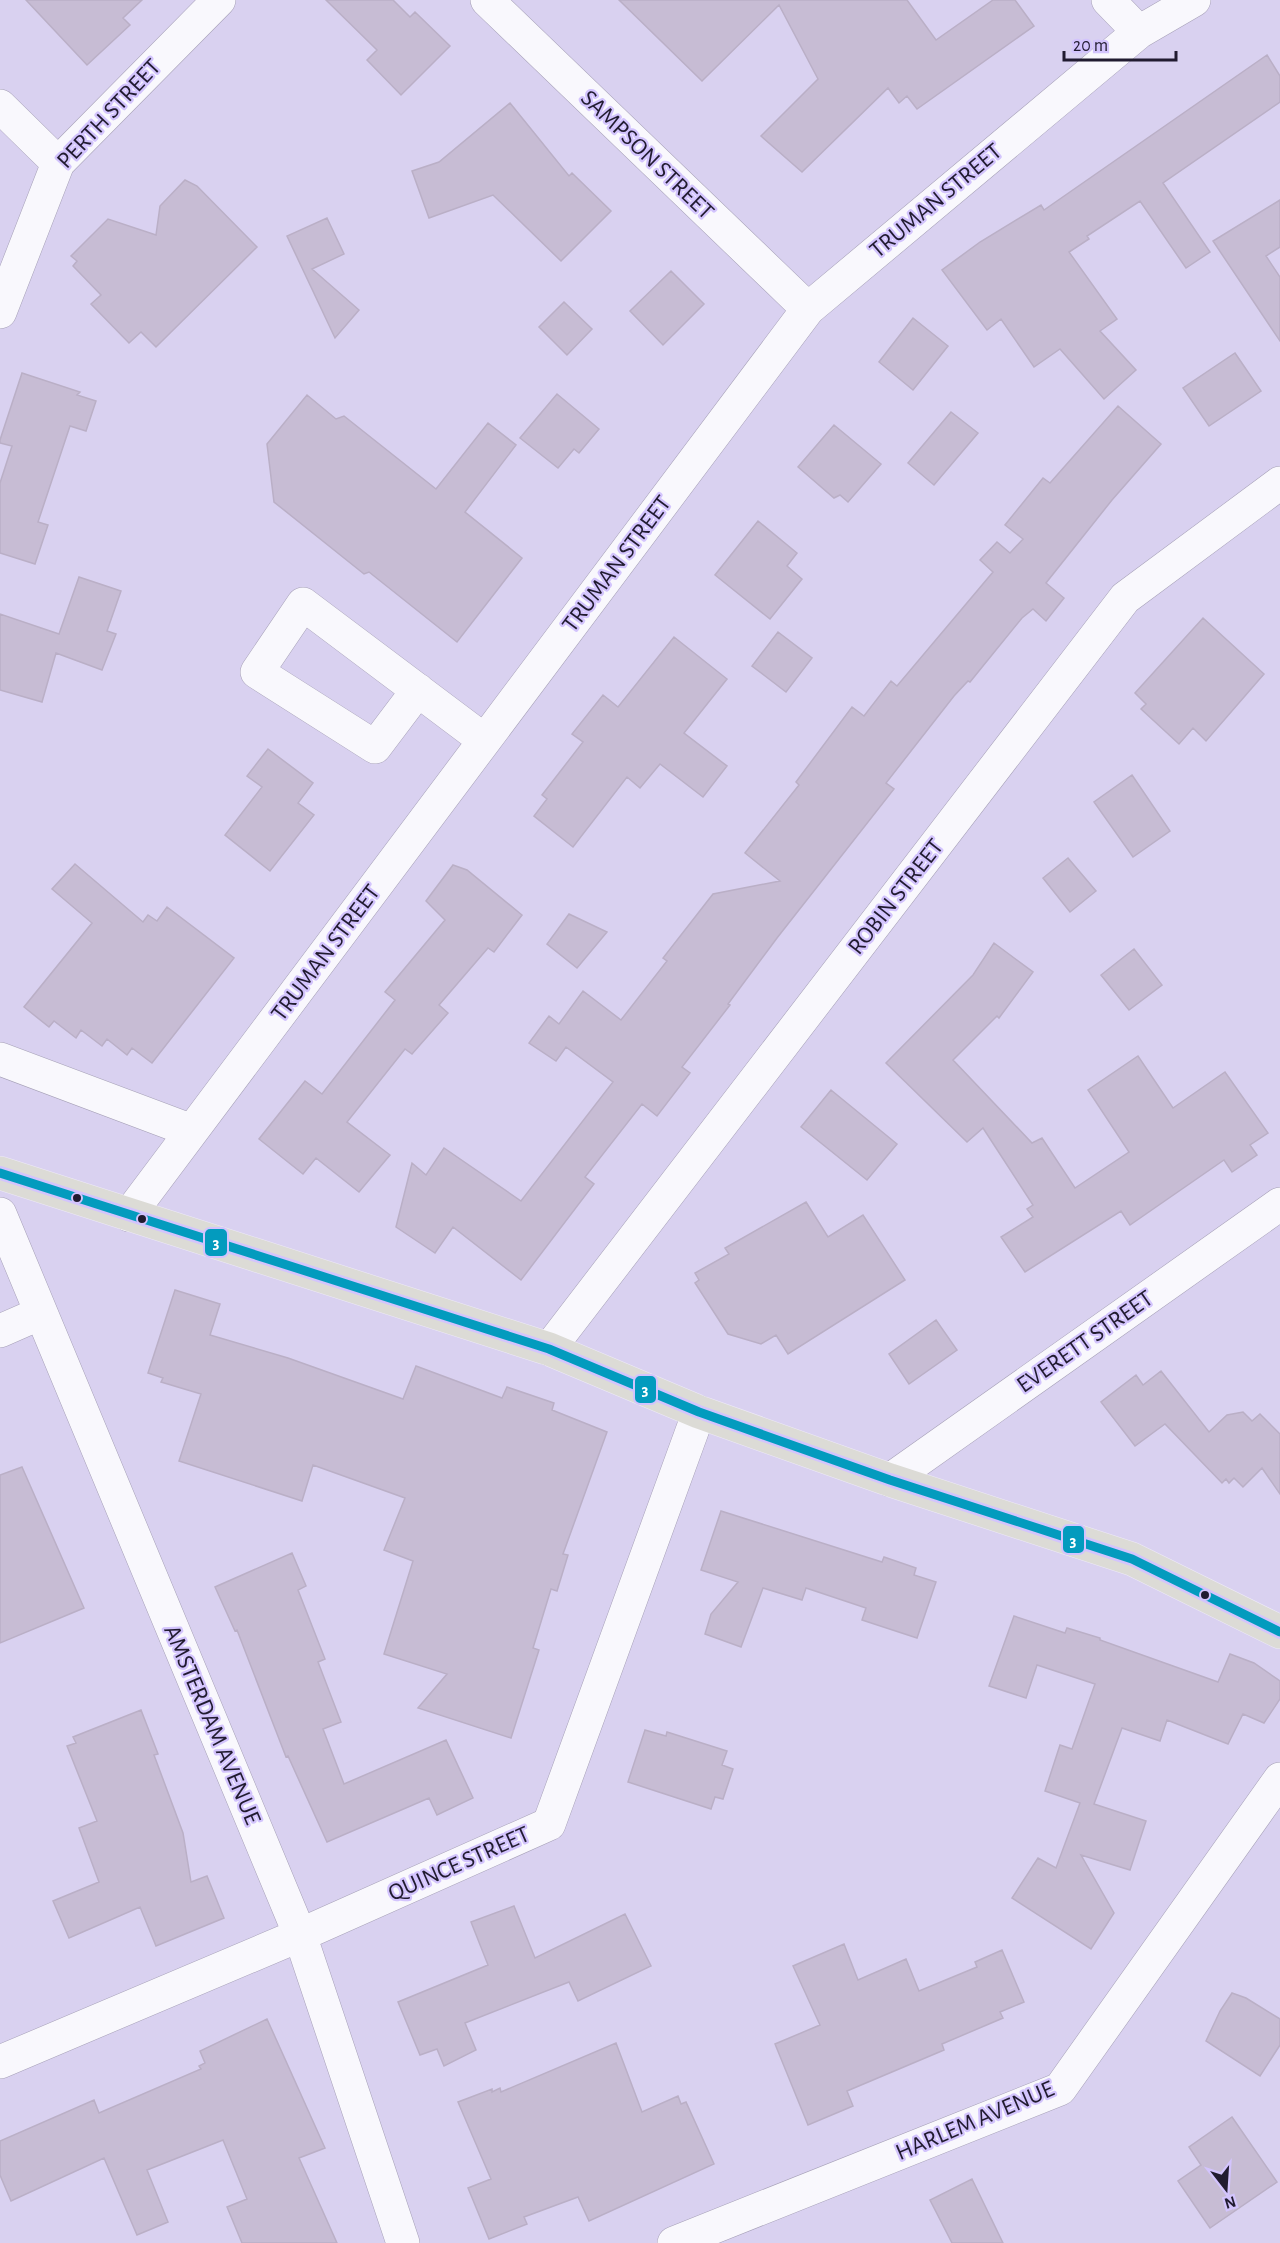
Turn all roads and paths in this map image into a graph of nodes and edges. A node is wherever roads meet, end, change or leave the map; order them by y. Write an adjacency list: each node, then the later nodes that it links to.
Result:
1 (219, 0): 7 (street, PERTH STREET)
2 (487, 0): 8 (street, SAMPSON STREET)
3 (1108, 0): 5 (street)
4 (1194, 0): 5 (street, TRUMAN STREET)
5 (1139, 32): 8 (street, TRUMAN STREET)
6 (0, 106): 7 (street)
7 (58, 163): 9 (street, PERTH STREET)
8 (808, 309): 12 (street, TRUMAN STREET)
9 (0, 312)
10 (1280, 483): 21 (street, ROBIN STREET)
11 (418, 690): 11 (street); 12 (street)
12 (484, 740): 14 (street, TRUMAN STREET)
13 (0, 1059): 14 (street)
14 (192, 1131): 18 (street, TRUMAN STREET)
15 (0, 1173): 18 (main road)
16 (1280, 1204): 23 (street, EVERETT STREET)
17 (0, 1214): 19 (street, AMSTERDAM AVENUE)
18 (129, 1215): 21 (main road)
19 (41, 1313): 20 (street); 26 (street, AMSTERDAM AVENUE)
20 (0, 1331)
21 (549, 1349): 22 (main road)
22 (699, 1412): 23 (main road); 26 (street, QUINCE STREET)
23 (890, 1480): 24 (main road)
24 (1280, 1632)
25 (1280, 1779): 29 (street, HARLEM AVENUE)
26 (300, 1935): 27 (street, QUINCE STREET); 28 (street, AMSTERDAM AVENUE)
27 (0, 2062)
28 (403, 2243)
29 (674, 2243)

